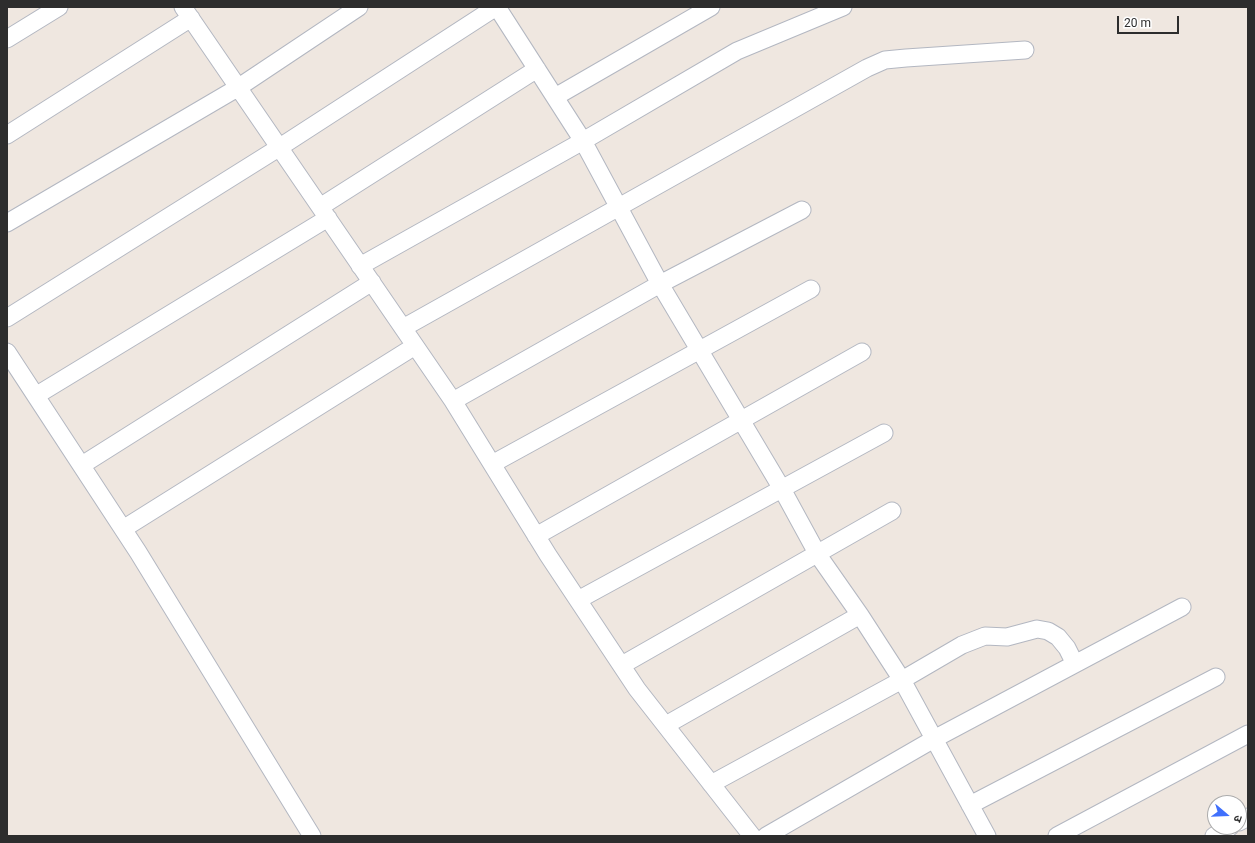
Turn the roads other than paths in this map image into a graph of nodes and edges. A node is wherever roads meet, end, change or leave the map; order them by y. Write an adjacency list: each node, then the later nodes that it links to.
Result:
1 (59, 7): 7 (street)
2 (359, 7): 10 (street)
3 (496, 7): 9 (street); 14 (street)
4 (711, 7): 11 (street)
5 (843, 7): 13 (street)
6 (187, 12): 10 (street); 12 (street)
7 (7, 39)
8 (1025, 50): 15 (street)
9 (537, 69): 11 (street); 17 (street)
10 (239, 87): 14 (street); 18 (street)
11 (554, 97): 13 (street)
12 (7, 135)
13 (583, 141): 15 (street); 19 (street)
14 (280, 147): 17 (street); 23 (street)
15 (620, 208): 21 (street); 24 (street)
16 (802, 210): 21 (street)
17 (324, 212): 19 (street); 29 (street)
18 (7, 224)
19 (360, 266): 20 (street)
20 (372, 282): 24 (street); 34 (street)
21 (660, 284): 26 (street); 30 (street)
22 (811, 288): 26 (street)
23 (7, 318)
24 (403, 328): 25 (street)
25 (415, 346): 30 (street); 37 (street)
26 (700, 349): 31 (street); 33 (street)
27 (7, 352): 29 (street)
28 (862, 352): 31 (street)
29 (37, 395): 34 (street)
30 (452, 401): 33 (street)
31 (742, 421): 35 (street); 38 (street)
32 (884, 433): 35 (street)
33 (492, 464): 38 (street)
34 (82, 465): 37 (street)
35 (782, 488): 39 (street); 40 (street)
36 (892, 511): 39 (street)
37 (123, 529): 52 (street)
38 (536, 536): 40 (street)
39 (818, 555): 42 (street); 44 (street)
40 (578, 600): 44 (street)
41 (1182, 607): 43 (street)
42 (860, 615): 46 (street); 47 (street)
43 (1075, 664): 46 (street); 49 (street)
44 (622, 666): 47 (street)
45 (1216, 677): 51 (street)
46 (902, 680): 49 (street); 50 (street)
47 (666, 725): 50 (street)
48 (1248, 734): 56 (street)
49 (934, 739): 51 (street); 54 (street)
50 (711, 784): 53 (street)
51 (970, 805): 55 (street)
52 (312, 836)
53 (752, 836)
54 (766, 836)
55 (987, 836)
56 (1057, 836)

